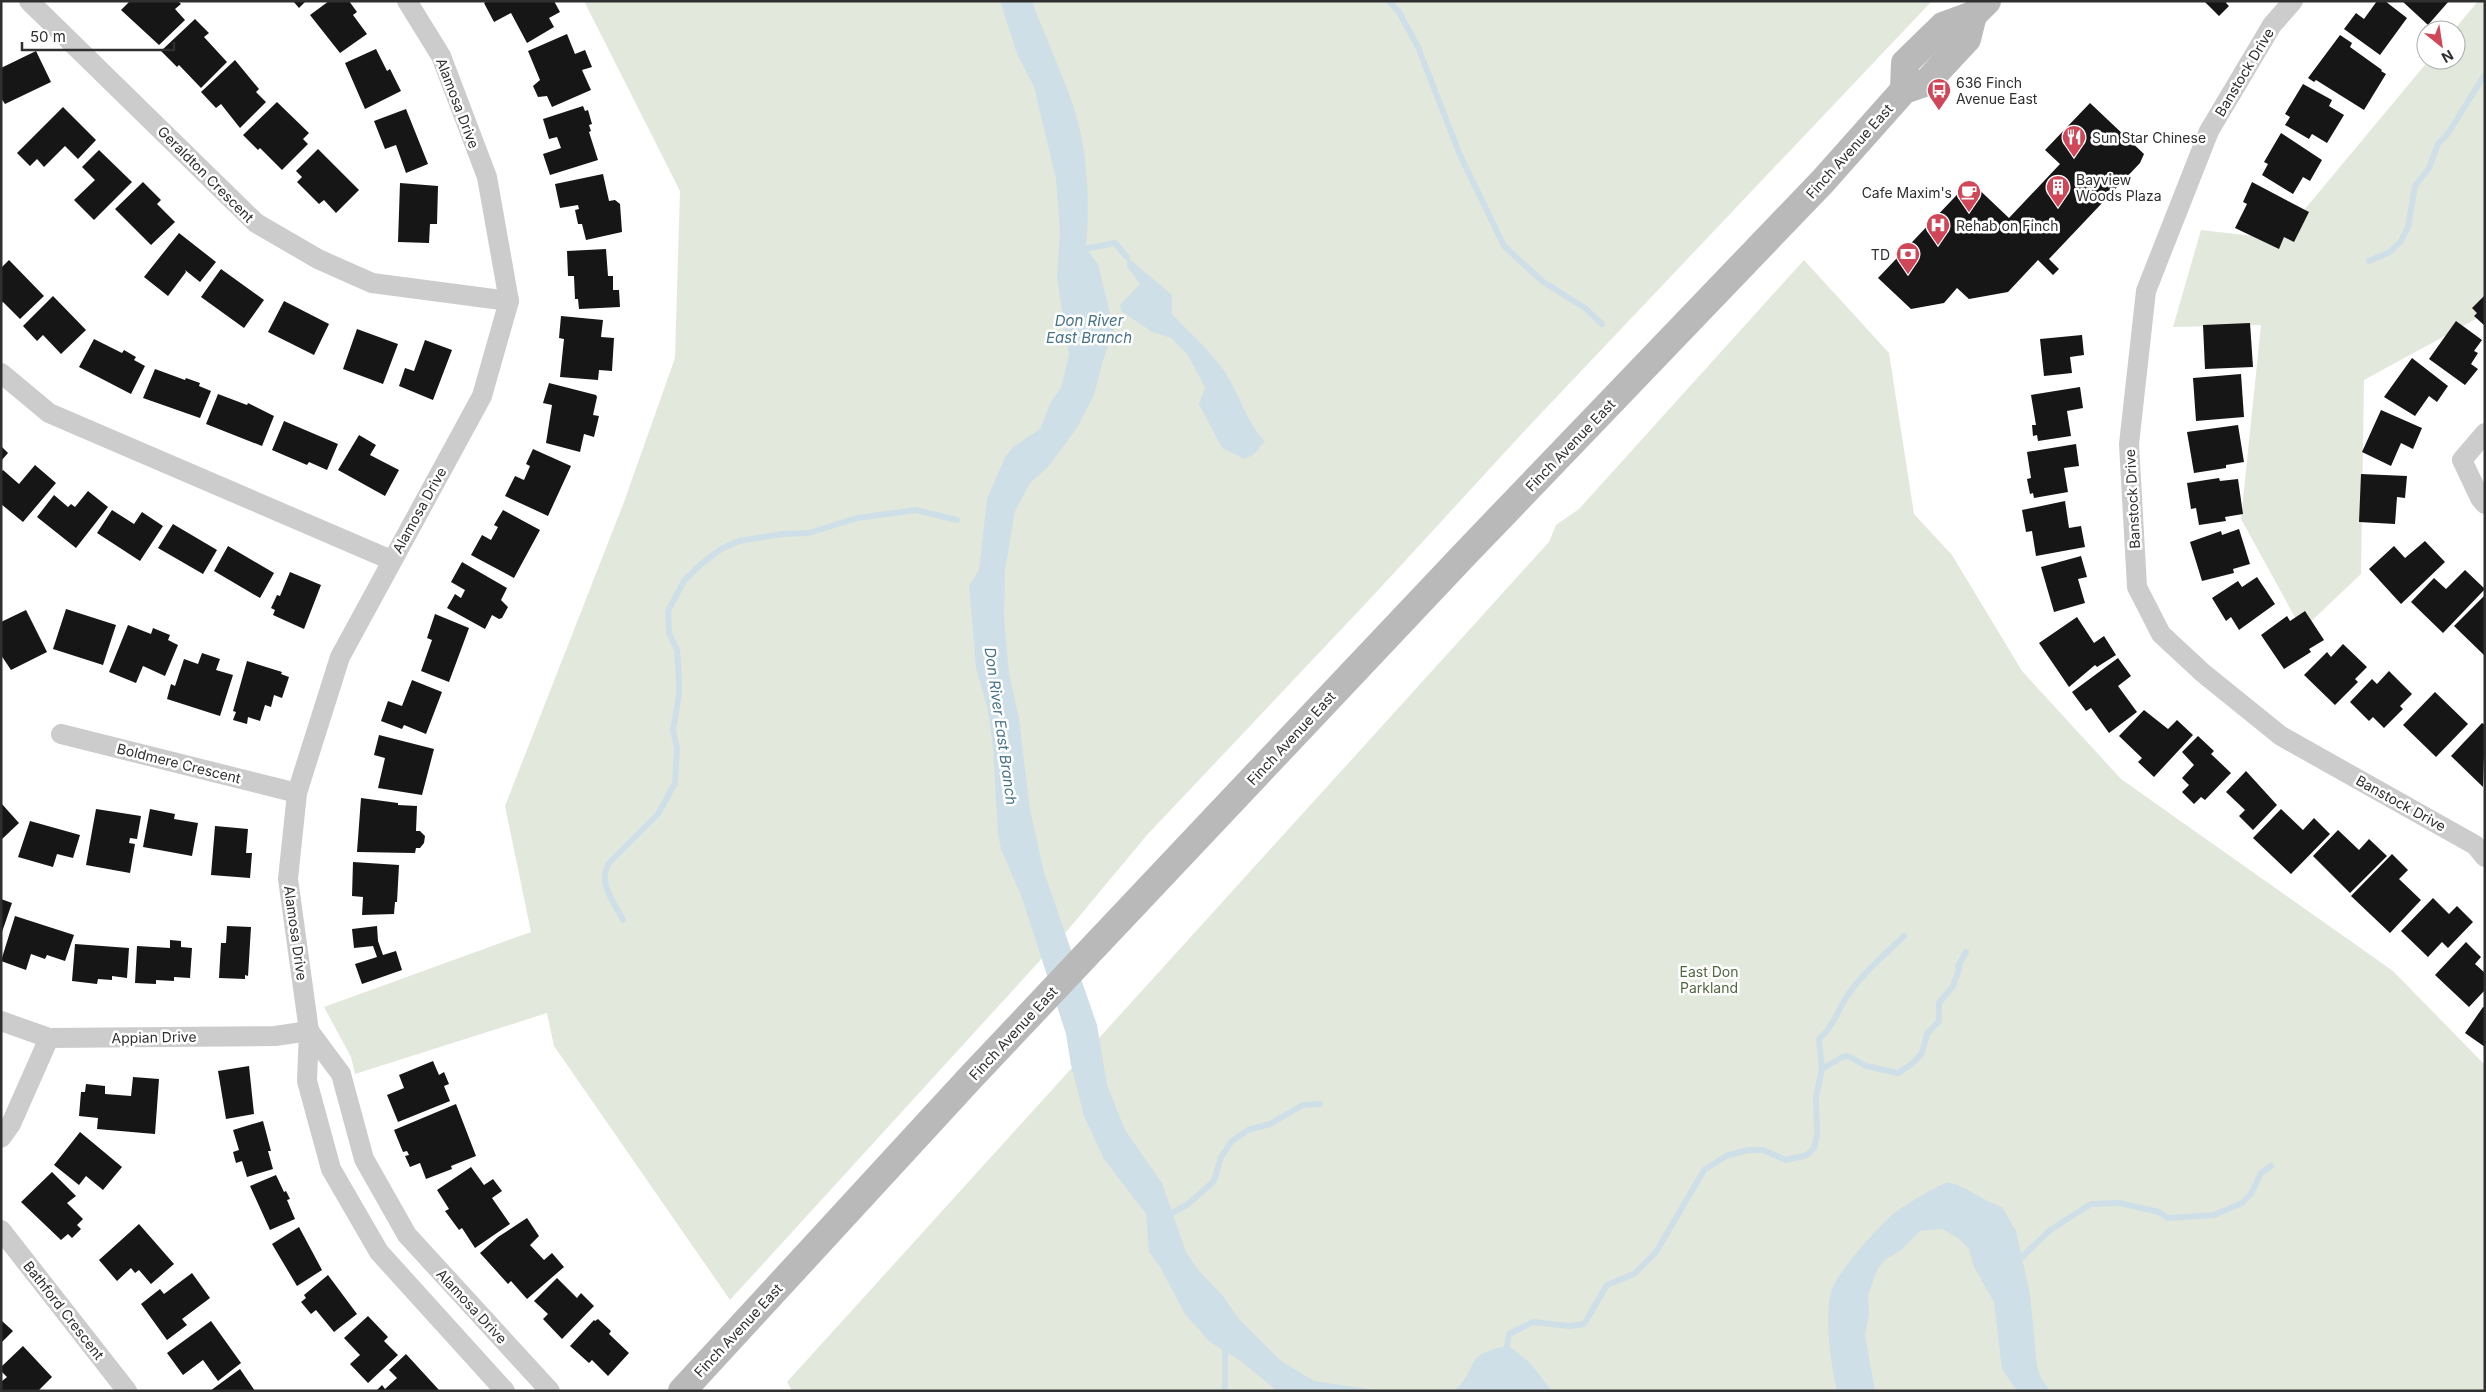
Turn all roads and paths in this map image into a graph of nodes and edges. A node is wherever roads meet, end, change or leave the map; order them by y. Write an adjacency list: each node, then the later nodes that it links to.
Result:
1 (30, 1): 5 (street, Geraldton Crescent)
2 (408, 1): 5 (street, Alamosa Drive)
3 (2293, 1): 12 (street, Banstock Drive)
4 (1980, 8): 21 (main road, Finch Avenue East)
5 (508, 301): 9 (street, Alamosa Drive)
6 (1, 373): 9 (street)
7 (2485, 433): 8 (street)
8 (2485, 504)
9 (391, 560): 11 (street, Alamosa Drive)
10 (61, 734): 11 (street, Boldmere Crescent)
11 (297, 793): 14 (street, Alamosa Drive)
12 (2485, 857)
13 (1, 1021): 15 (street, Appian Drive)
14 (310, 1031): 15 (street, Appian Drive); 19 (street, Alamosa Drive); 20 (street, Alamosa Drive)
15 (50, 1038): 16 (street)
16 (1, 1138)
17 (1, 1230): 18 (street, Bathford Crescent)
18 (127, 1391)
19 (505, 1391)
20 (550, 1391)
21 (682, 1391)

